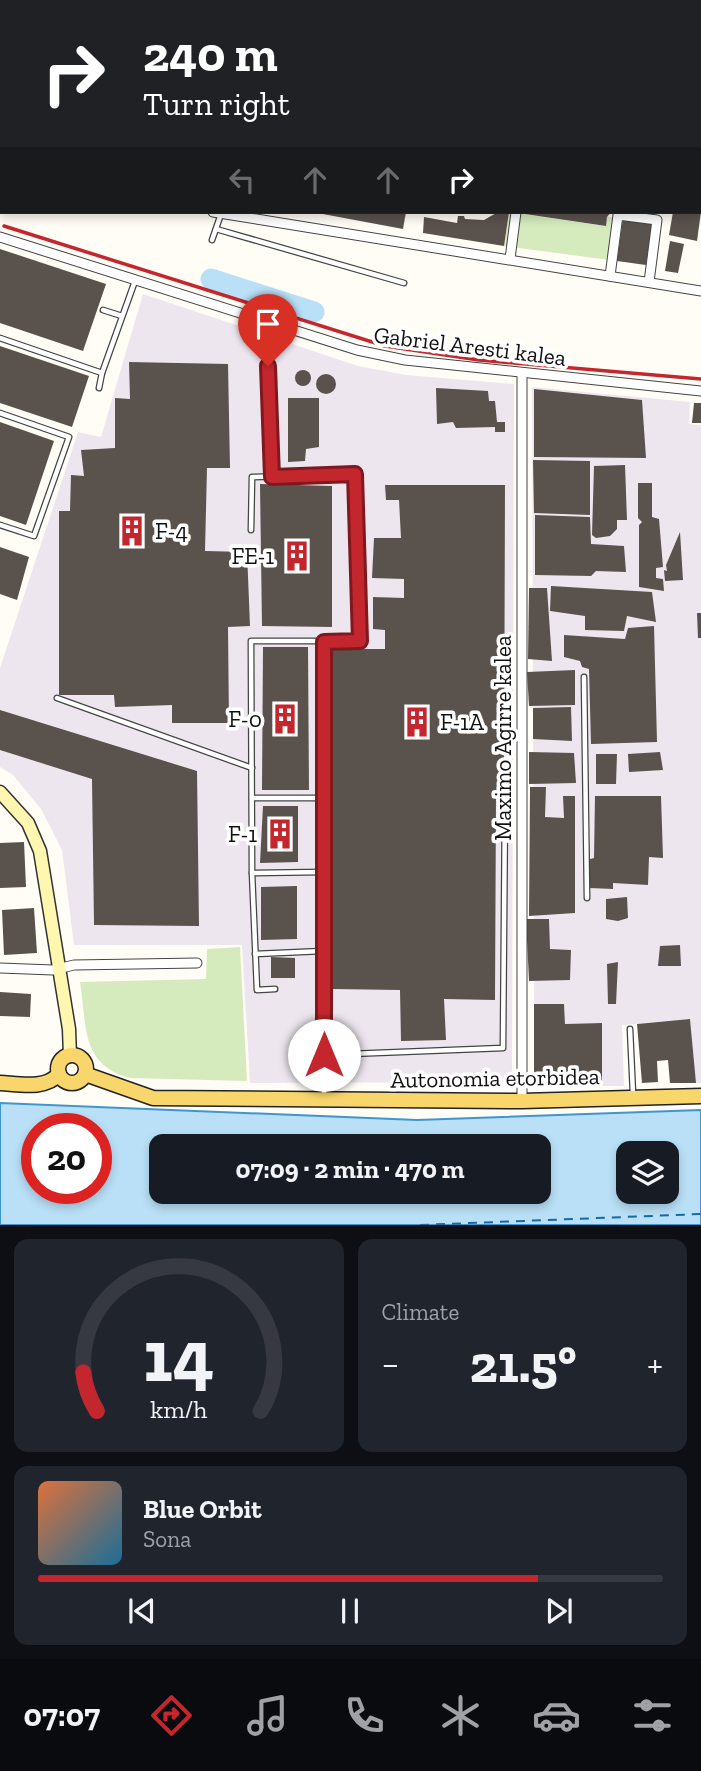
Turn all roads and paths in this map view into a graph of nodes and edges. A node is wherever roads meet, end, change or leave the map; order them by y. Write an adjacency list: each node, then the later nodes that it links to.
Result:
1 (217, 214): 5 (lane)
2 (223, 214): 8 (street)
3 (516, 214): 8 (street)
4 (657, 216): 9 (street); 12 (street)
5 (216, 229): 7 (lane); 11 (lane)
6 (0, 237): 10 (street, Gabriel Aresti kalea)
7 (212, 240)
8 (510, 259): 9 (street)
9 (610, 275): 12 (street)
10 (135, 280): 15 (lane); 19 (street, Gabriel Aresti kalea)
11 (404, 282)
12 (649, 282): 13 (street)
13 (701, 291)
14 (103, 310): 15 (lane)
15 (122, 316): 18 (lane)
16 (0, 338): 18 (lane)
17 (268, 366): 23 (lane)
18 (102, 373): 20 (lane)
19 (522, 374): 21 (street, Gabriel Aresti kalea); 52 (street, Maximo Agirre kalea)
20 (99, 388)
21 (701, 391)
22 (0, 413): 24 (lane)
23 (272, 477): 25 (lane); 26 (lane)
24 (0, 525)
25 (251, 530)
26 (324, 642): 29 (lane); 32 (lane)
27 (584, 677): 36 (lane)
28 (57, 698): 29 (lane)
29 (252, 768): 31 (lane)
30 (0, 792): 41 (street)
31 (252, 798): 32 (lane); 34 (lane)
32 (324, 798): 35 (lane)
33 (505, 803): 44 (lane)
34 (252, 873): 35 (lane); 38 (lane)
35 (323, 873): 37 (lane)
36 (587, 898)
37 (323, 951): 38 (lane); 44 (lane)
38 (256, 954): 42 (lane)
39 (197, 963): 41 (street)
40 (0, 968): 41 (street)
41 (60, 968): 45 (street)
42 (275, 989)
43 (630, 1029): 50 (lane)
44 (324, 1055): 51 (lane)
45 (70, 1056): 46 (main road); 47 (main road)
46 (59, 1074): 47 (main road); 48 (main road)
47 (85, 1074): 51 (main road, Autonomia etorbidea)
48 (0, 1083)
49 (701, 1096): 50 (main road, Autonomia etorbidea)
50 (634, 1098): 52 (main road, Autonomia etorbidea)
51 (324, 1101): 52 (main road, Autonomia etorbidea)
52 (522, 1101)

